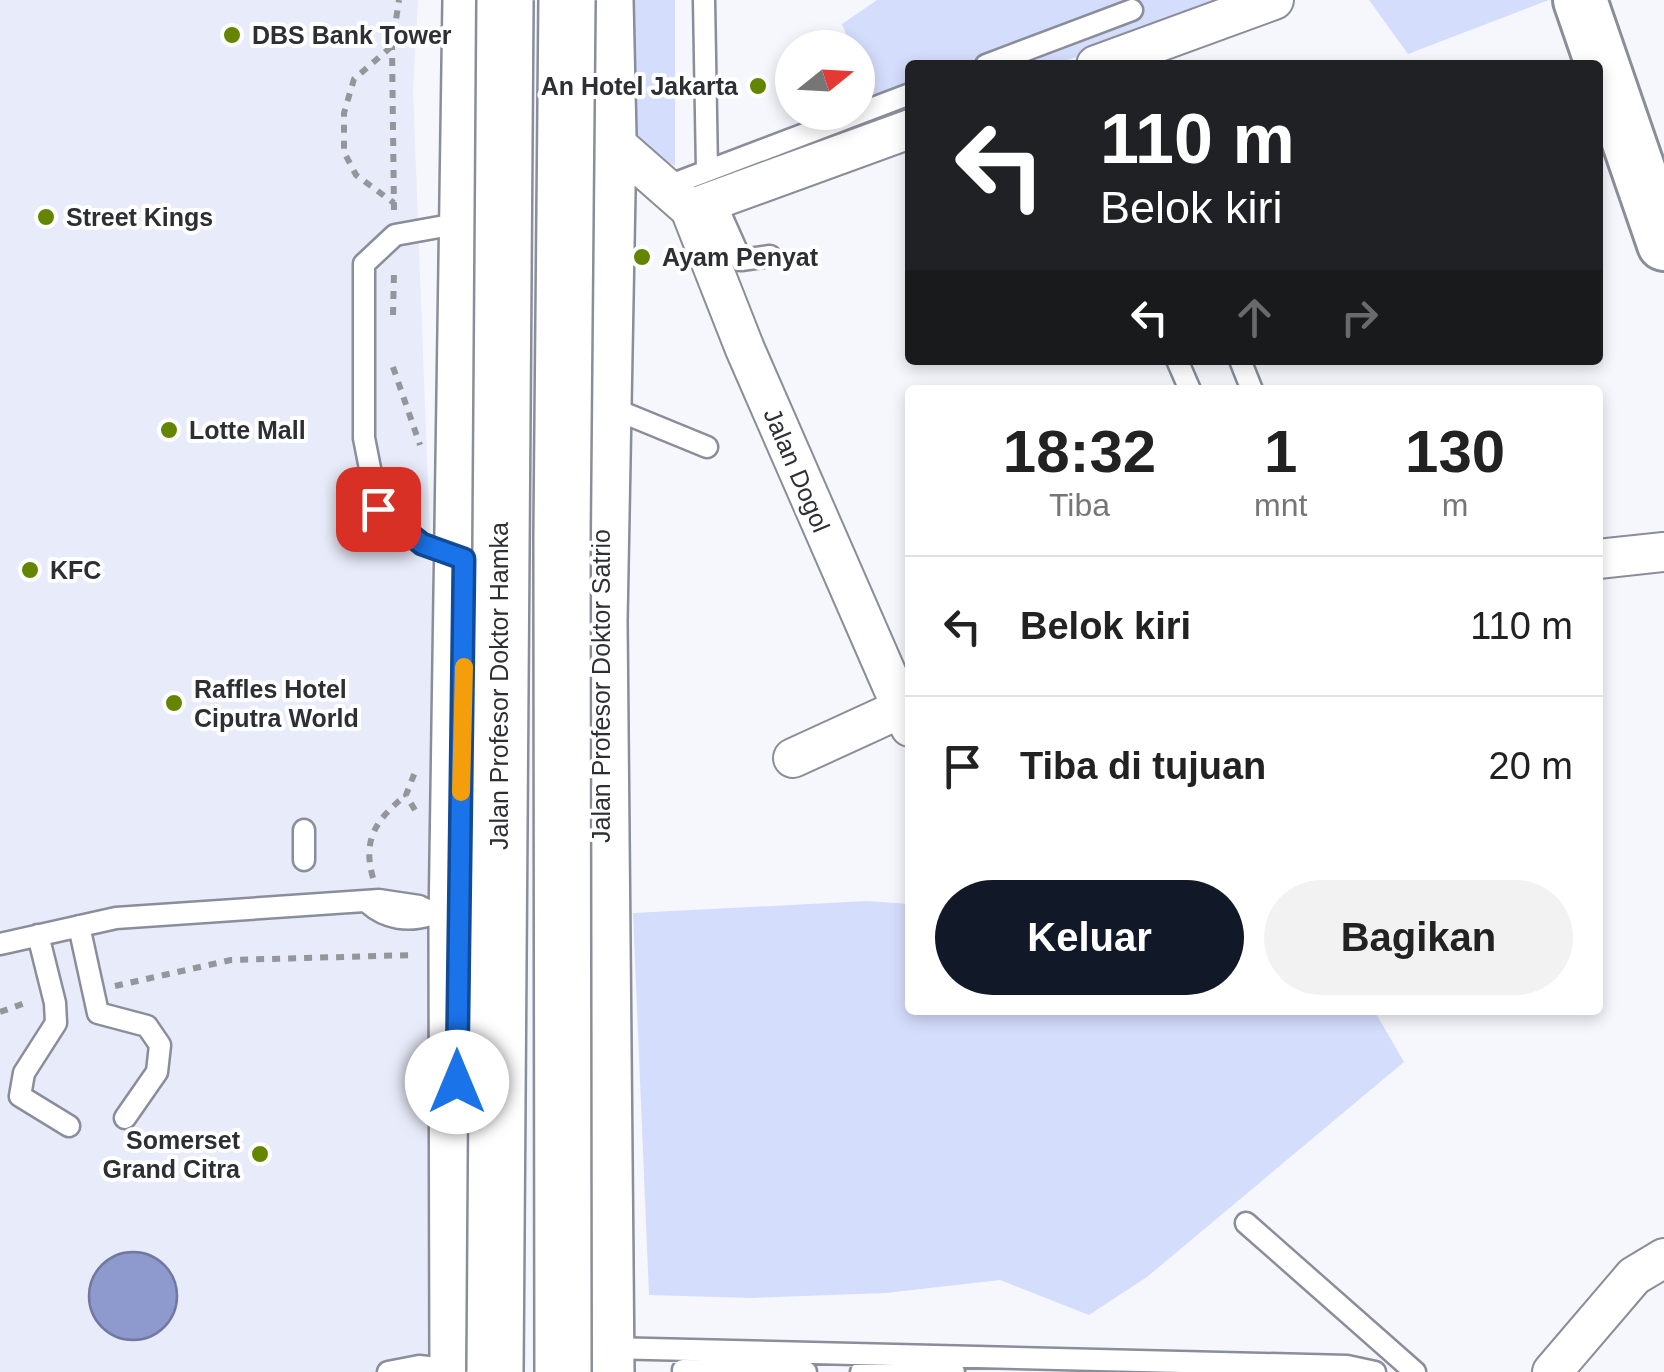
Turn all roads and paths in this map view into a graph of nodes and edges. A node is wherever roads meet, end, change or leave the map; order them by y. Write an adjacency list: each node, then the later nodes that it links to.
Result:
1 (399, 0): 10 (path)
2 (470, 0): 20 (main road)
3 (505, 0): 54 (main road, Jalan Profesor Doktor Hamka, bridge)
4 (568, 0): 50 (main road, bridge)
5 (605, 0): 17 (main road, Jalan Profesor Doktor Satrio)
6 (704, 0): 18 (lane)
7 (1274, 0): 12 (street)
8 (1580, 0): 13 (street)
9 (1132, 10): 11 (lane)
10 (392, 46): 19 (path); 19 (path)
11 (999, 60)
12 (1118, 60)
13 (1601, 60)
14 (1603, 67): 22 (street)
15 (905, 96): 18 (lane)
16 (905, 130): 18 (street)
17 (608, 137): 18 (street, Jalan Dogol); 26 (main road, Jalan Profesor Doktor Satrio)
18 (693, 191): 23 (lane); 33 (street, Jalan Dogol)
19 (394, 204): 21 (path)
20 (470, 221): 21 (lane); 29 (main road)
21 (394, 235): 24 (path); 29 (lane)
22 (1664, 244)
23 (770, 256)
24 (393, 332)
25 (393, 352): 28 (path)
26 (604, 405): 27 (lane); 32 (main road, Jalan Profesor Doktor Satrio)
27 (707, 446)
28 (420, 447)
29 (464, 552): 32 (main road); 40 (main road)
30 (1664, 552): 31 (street)
31 (1603, 558)
32 (600, 561): 50 (main road, Jalan Profesor Doktor Satrio)
33 (905, 718): 34 (street)
34 (793, 758)
35 (406, 795): 38 (path)
36 (304, 830): 37 (lane)
37 (304, 860)
38 (381, 886)
39 (79, 926): 40 (lane); 41 (lane); 46 (lane)
40 (439, 931): 43 (path); 54 (main road)
41 (38, 936): 42 (lane); 47 (lane)
42 (0, 944)
43 (118, 987)
44 (20, 1006): 45 (path)
45 (0, 1012)
46 (125, 1118)
47 (69, 1126)
48 (1246, 1223): 59 (lane)
49 (1664, 1258): 60 (street)
50 (592, 1364): 51 (lane)
51 (683, 1364): 52 (lane); 55 (lane)
52 (1328, 1369): 58 (lane)
53 (394, 1370): 54 (lane)
54 (470, 1372)
55 (806, 1372)
56 (861, 1372): 57 (lane)
57 (954, 1372)
58 (1375, 1372)
59 (1415, 1372)
60 (1552, 1372)

